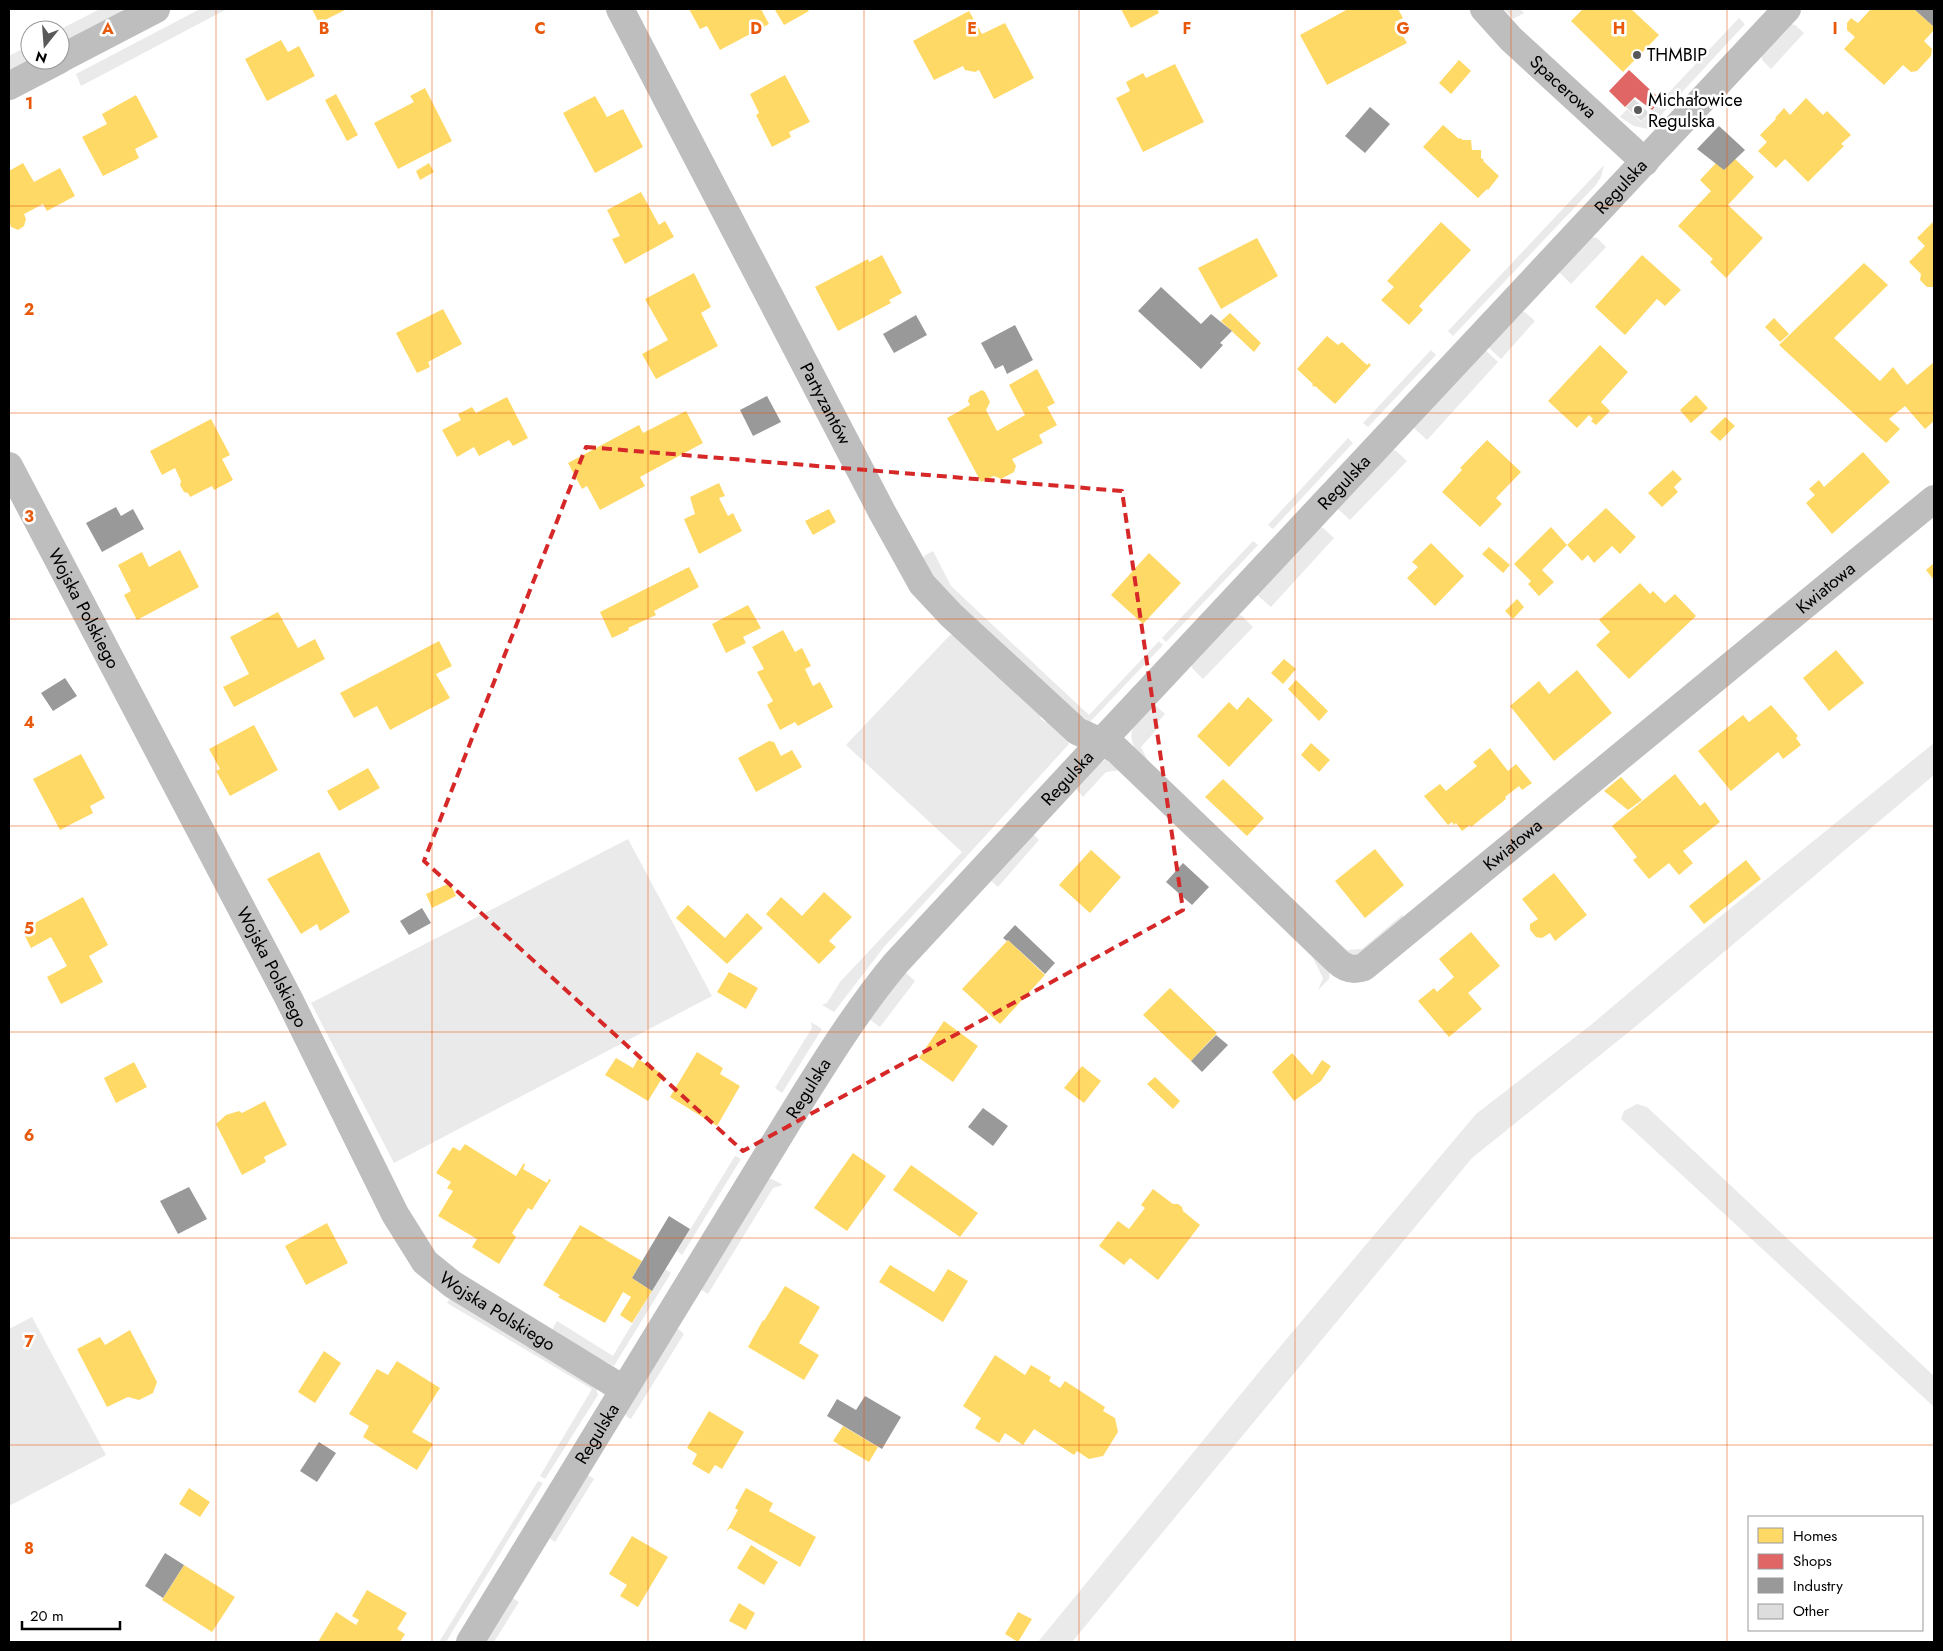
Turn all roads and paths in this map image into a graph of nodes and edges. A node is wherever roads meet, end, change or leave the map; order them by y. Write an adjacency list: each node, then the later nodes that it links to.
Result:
1 (156, 9): 5 (street)
2 (620, 9): 11 (street, Partyzantów)
3 (1484, 9): 8 (street, Spacerowa)
4 (1787, 9): 8 (street, Regulska)
5 (70, 54)
6 (40, 70): 7 (street)
7 (9, 86)
8 (1645, 162): 11 (street, Regulska)
9 (9, 466): 12 (street, Wojska Polskiego)
10 (1934, 499): 11 (street, Kwiatowa)
11 (1101, 742): 12 (street, Regulska)
12 (623, 1388): 13 (street, Regulska)
13 (470, 1642)

